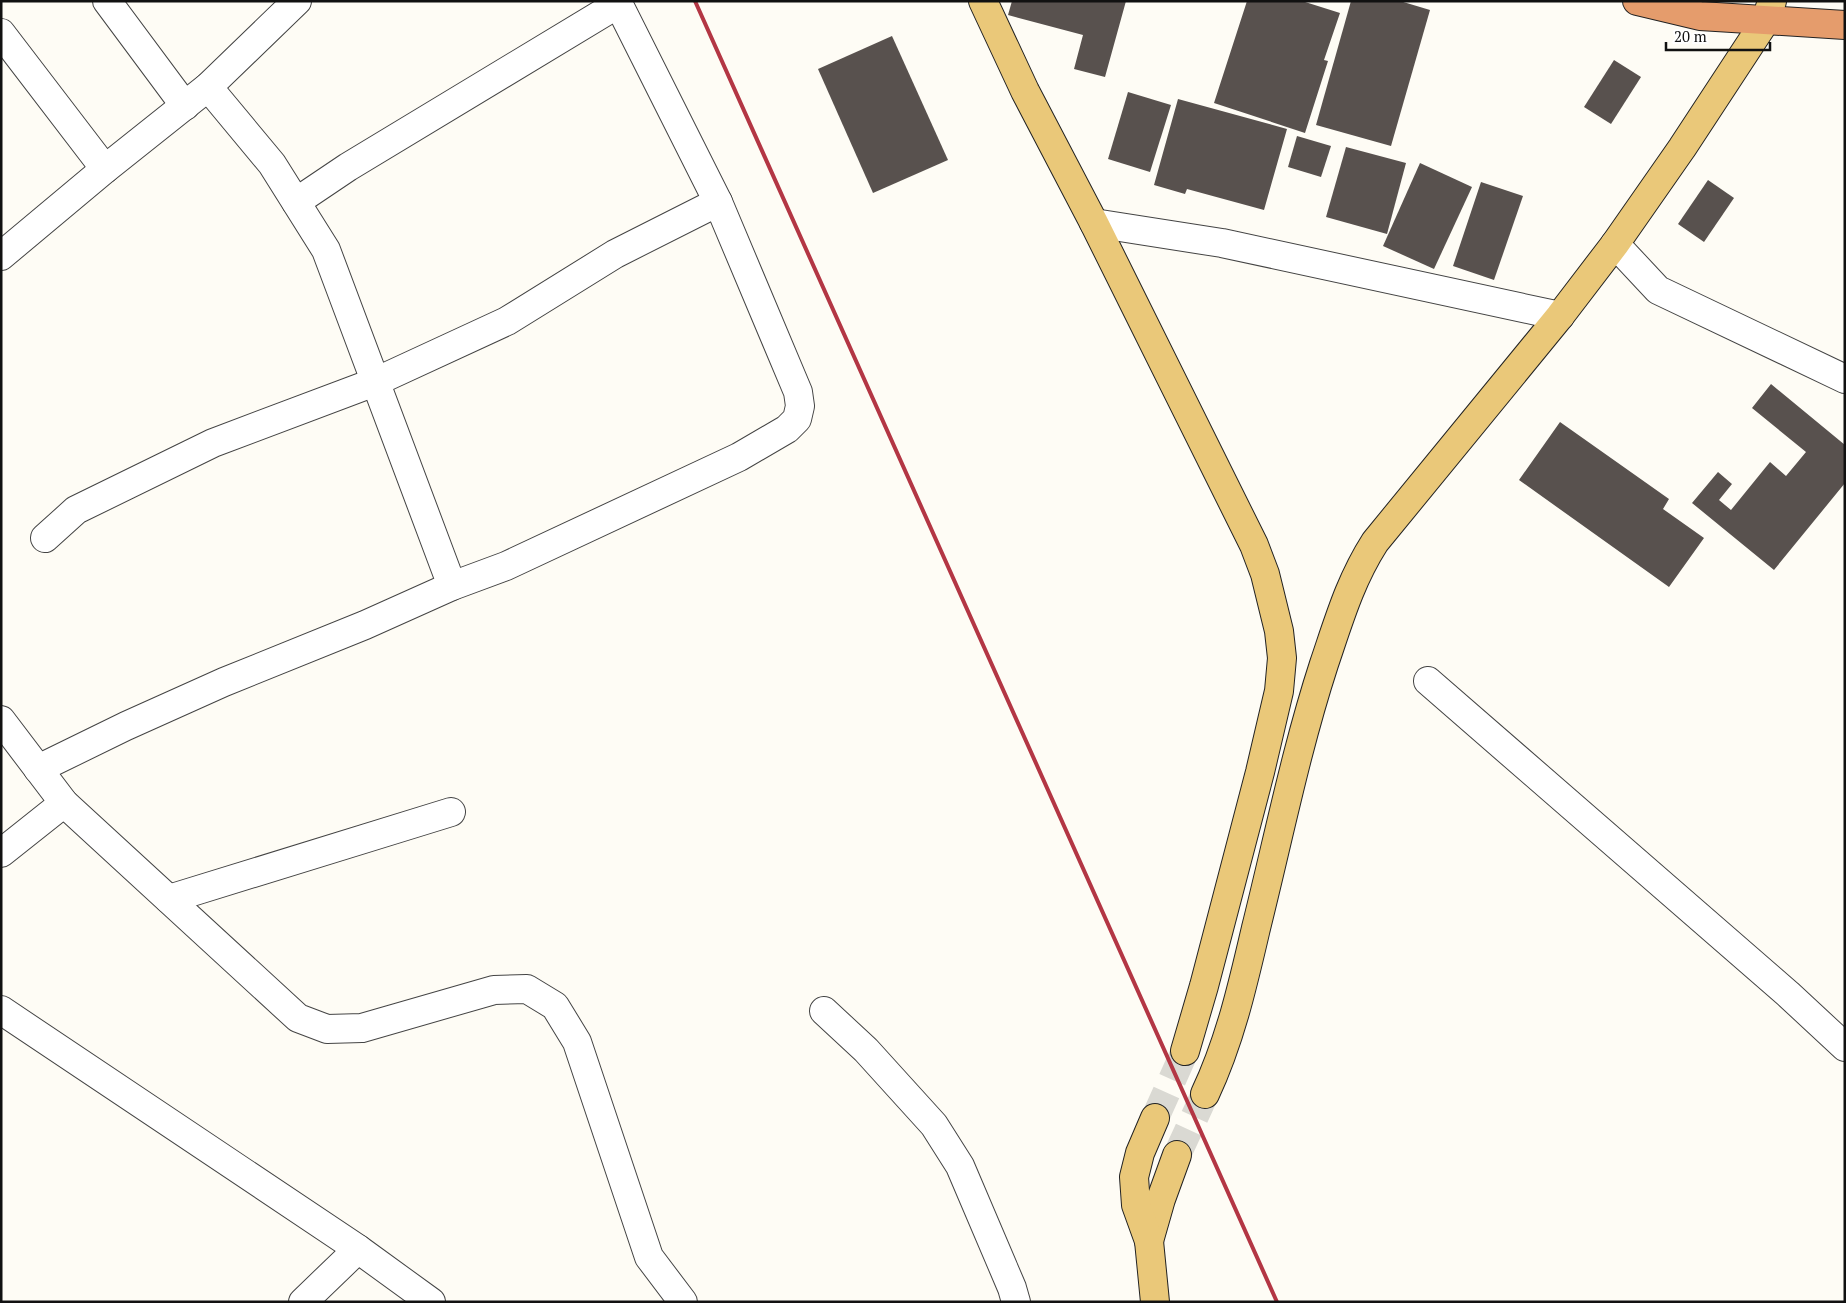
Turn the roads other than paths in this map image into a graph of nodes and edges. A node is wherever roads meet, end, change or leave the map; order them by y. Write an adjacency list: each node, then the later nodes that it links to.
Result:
1 (107, 1): 11 (street)
2 (296, 1): 10 (street)
3 (984, 1): 15 (main road)
4 (1638, 1): 6 (highway)
5 (618, 2): 13 (street); 14 (street)
6 (1683, 6): 7 (highway)
7 (1769, 11): 8 (highway); 16 (main road)
8 (1845, 25)
9 (1, 33): 12 (street)
10 (208, 87): 11 (street); 13 (street)
11 (185, 106): 12 (street)
12 (105, 168): 17 (street)
13 (296, 202): 20 (street)
14 (718, 202): 20 (street); 22 (street)
15 (1094, 223): 18 (street); 33 (main road)
16 (1615, 244): 18 (main road); 19 (street)
17 (1, 256)
18 (1560, 316): 34 (main road)
19 (1845, 379)
20 (375, 382): 21 (street); 22 (street)
21 (44, 538)
22 (452, 586): 25 (street)
23 (1428, 681): 32 (street)
24 (3, 725): 25 (street)
25 (38, 770): 26 (street)
26 (64, 803): 28 (street); 29 (street)
27 (451, 812): 29 (street)
28 (1, 853)
29 (169, 899): 41 (street)
30 (824, 1011): 42 (street)
31 (7, 1023): 38 (street)
32 (1845, 1047)
33 (1185, 1051)
34 (1205, 1094)
35 (1155, 1118): 37 (main road)
36 (1177, 1155): 37 (main road)
37 (1149, 1241): 43 (main road)
38 (358, 1249): 39 (street); 40 (street)
39 (304, 1302)
40 (431, 1302)
41 (683, 1302)
42 (1016, 1302)
43 (1155, 1302)

